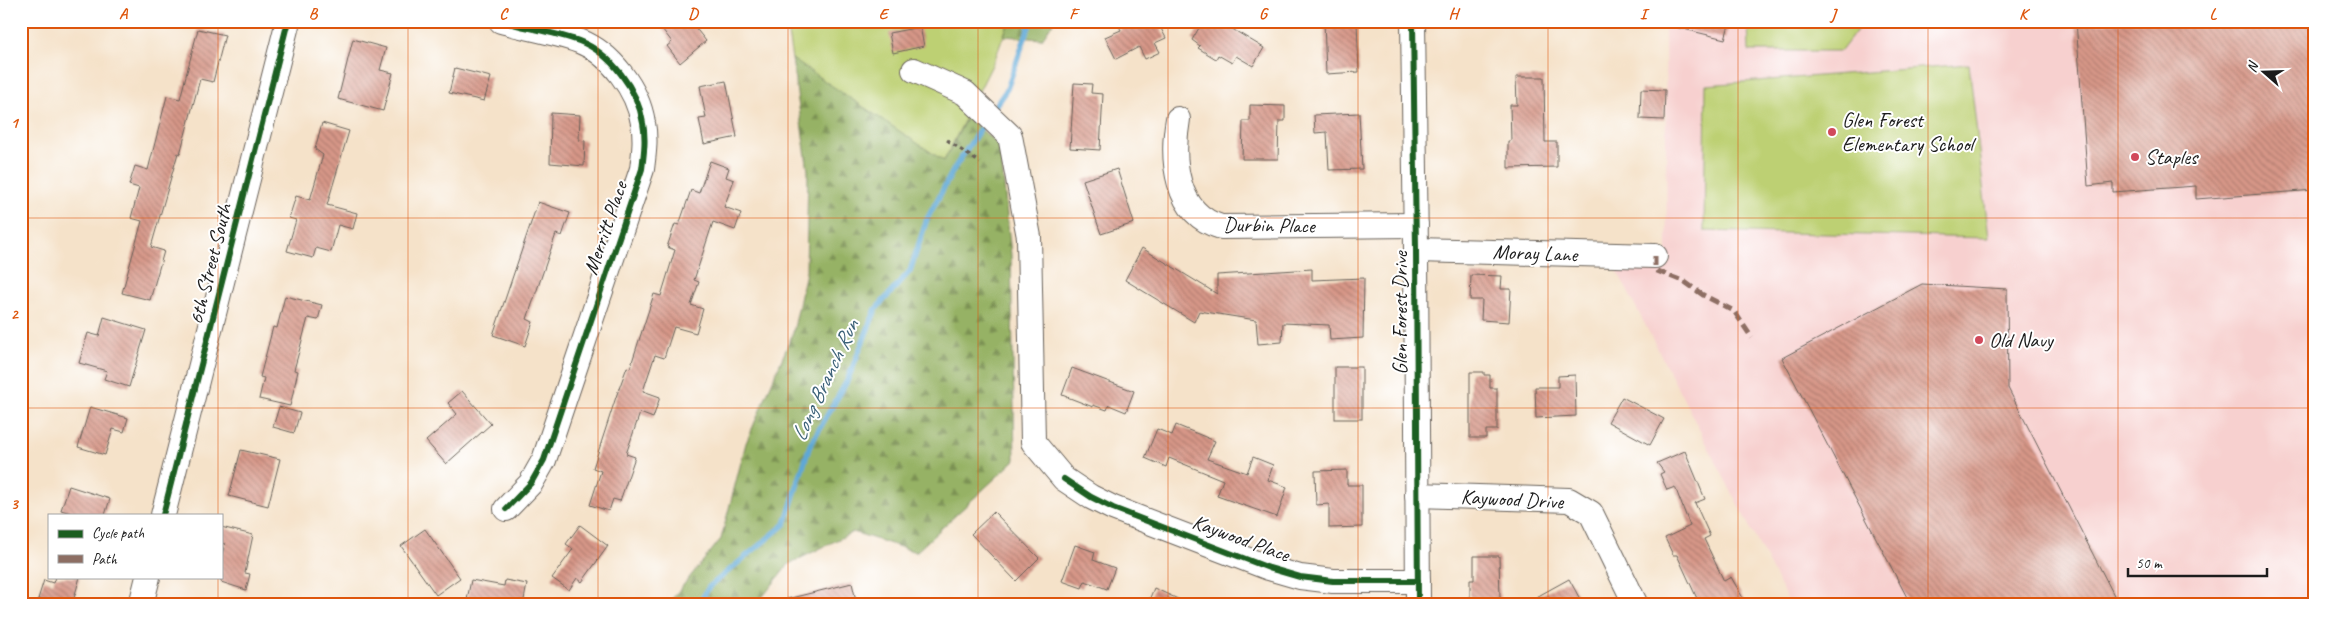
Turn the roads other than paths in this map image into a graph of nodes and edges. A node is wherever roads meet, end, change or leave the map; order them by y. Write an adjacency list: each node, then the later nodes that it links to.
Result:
1 (288, 21): 11 (street, 6th Street South)
2 (501, 21): 10 (street, Merritt Place)
3 (1413, 21): 6 (street, Glen Forest Drive)
4 (914, 70): 13 (street, Kaywood Place)
5 (1178, 119): 6 (street, Durbin Place)
6 (1416, 225): 7 (street, Glen Forest Drive)
7 (1416, 250): 8 (street, Moray Lane); 9 (street, Glen Forest Drive)
8 (1654, 256)
9 (1417, 495): 13 (street, Glen Forest Drive); 16 (street, Kaywood Drive)
10 (506, 509)
11 (163, 514)
12 (148, 578): 14 (street)
13 (1418, 581): 15 (street, Glen Forest Drive)
14 (141, 605)
15 (1418, 605)
16 (1636, 605)

